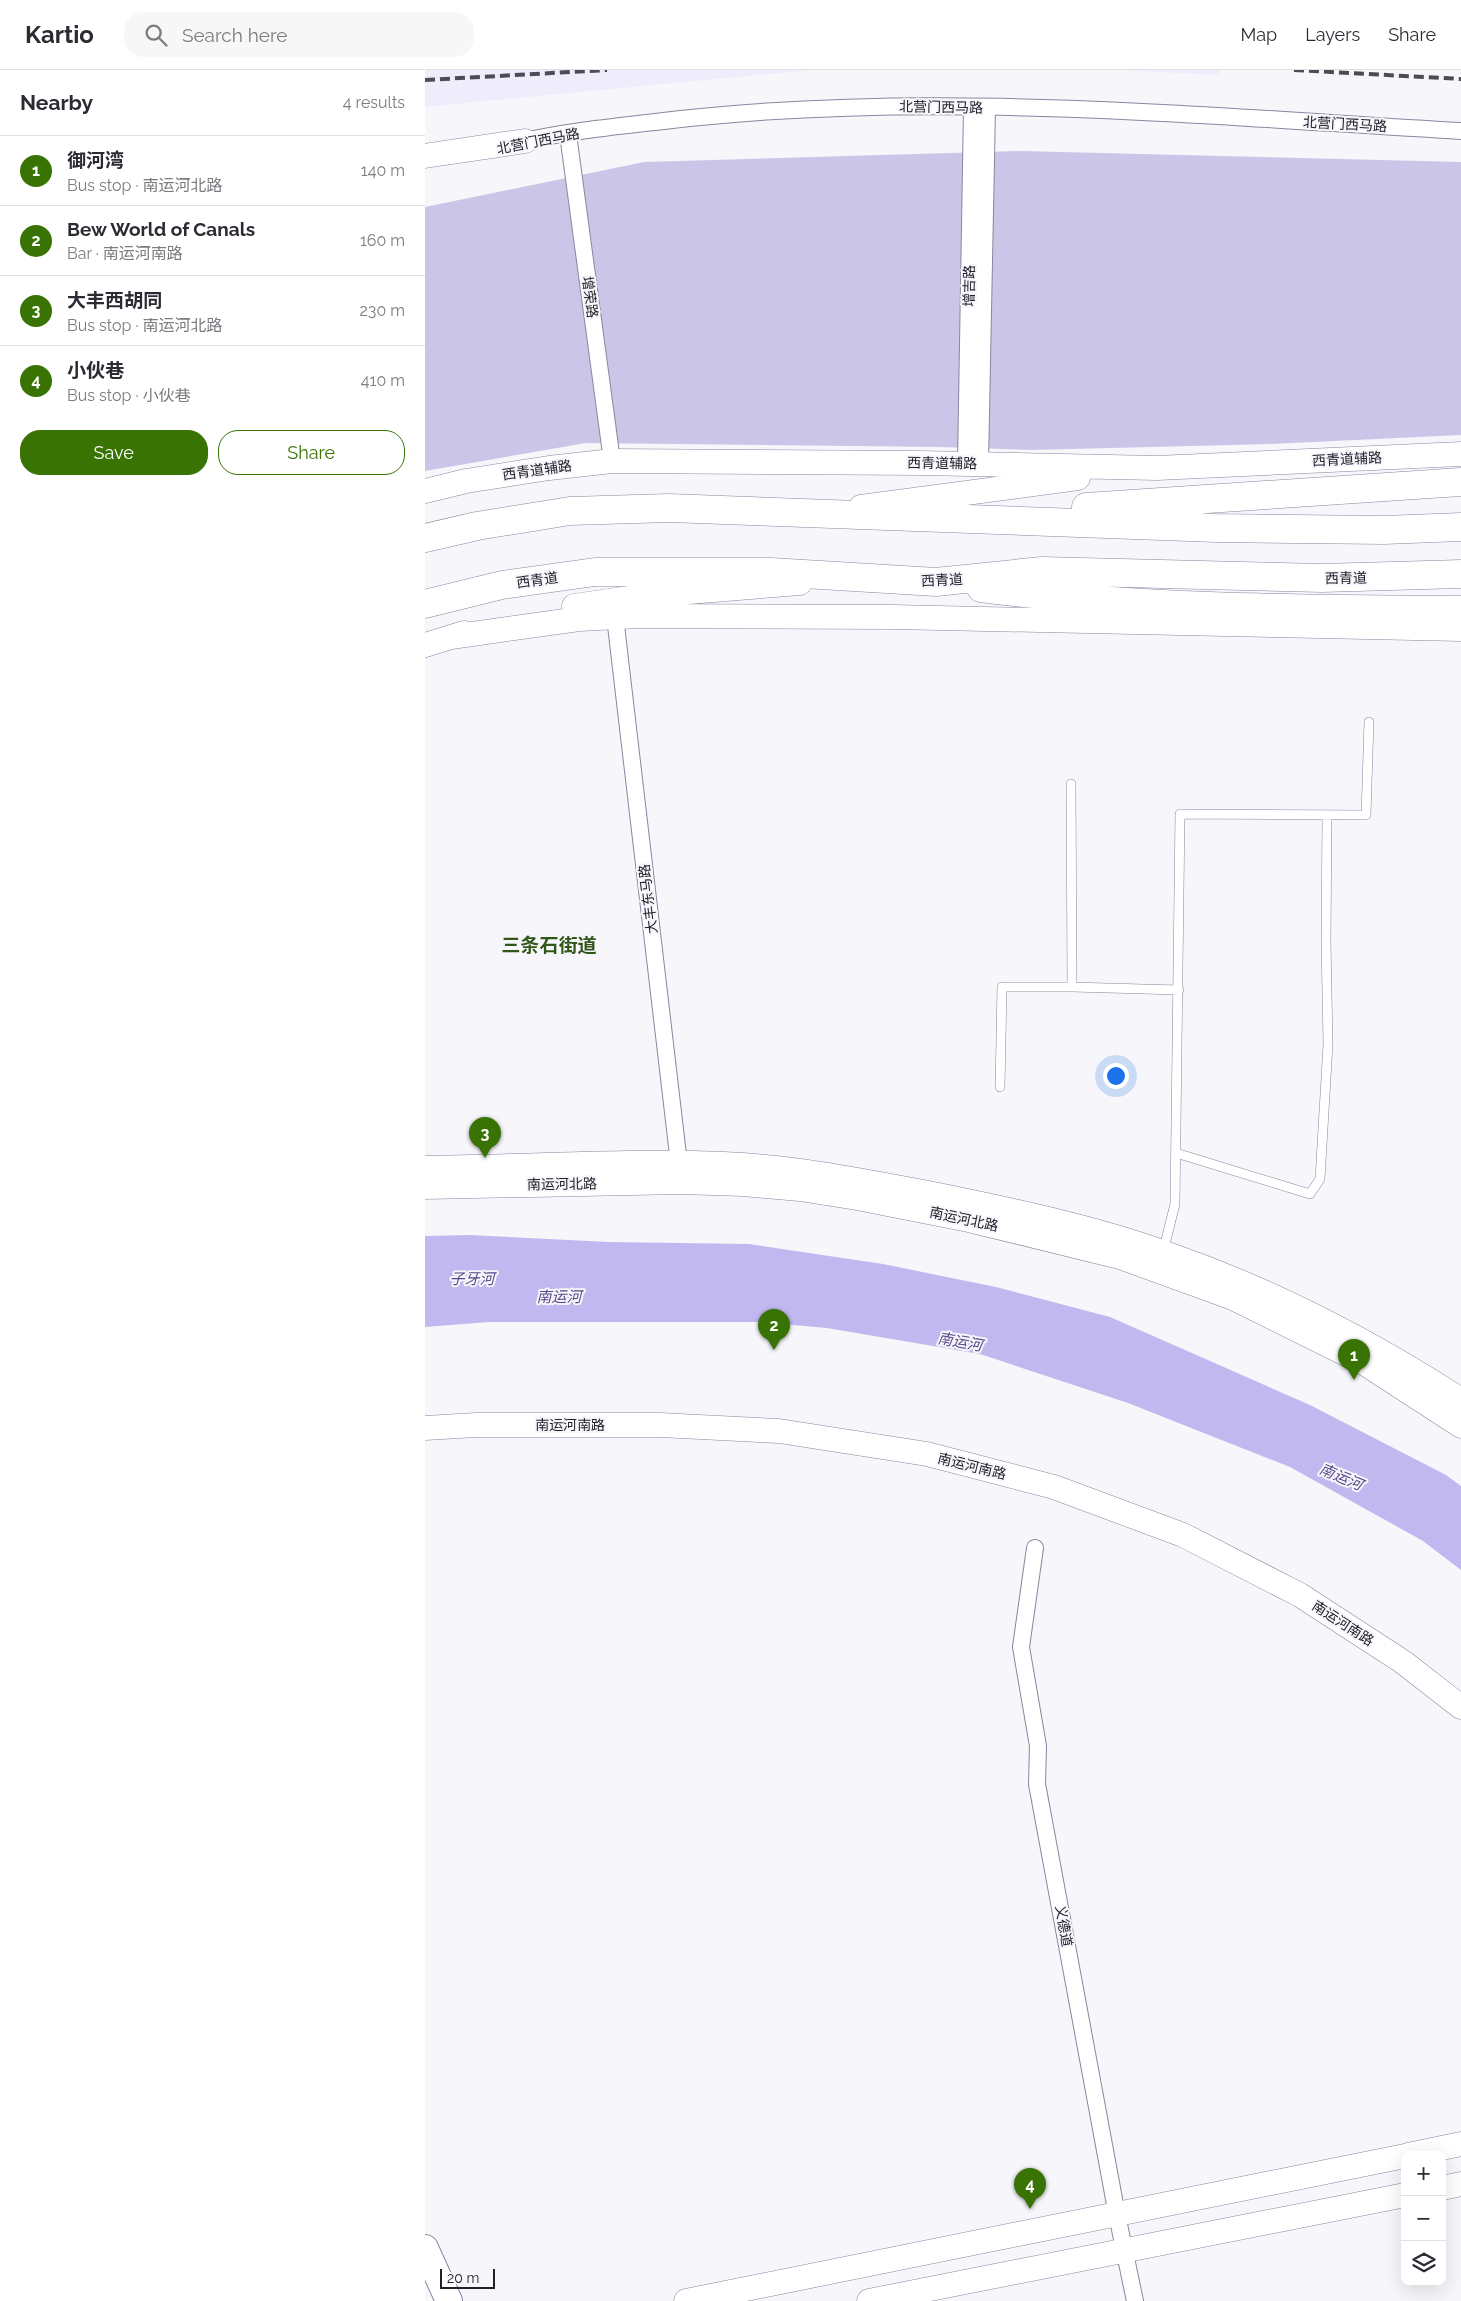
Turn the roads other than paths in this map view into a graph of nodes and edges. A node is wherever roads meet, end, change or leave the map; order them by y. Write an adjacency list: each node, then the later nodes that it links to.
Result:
1 (979, 108): 2 (street, 北营门西马路); 3 (street, 北营门西马路); 9 (street, 增吉路)
2 (1461, 131)
3 (568, 134): 4 (street, 北营门西马路); 8 (street, 增荣路)
4 (525, 141): 5 (street); 6 (street, 北营门西马路)
5 (425, 156)
6 (425, 166)
7 (1461, 454): 10 (street, 西青道辅路)
8 (612, 461): 9 (street, 西青道辅路); 12 (street, 西青道辅路)
9 (973, 464): 10 (street, 西青道辅路)
10 (1157, 468): 13 (street)
11 (1461, 482): 14 (highway)
12 (425, 491)
13 (818, 512): 14 (highway); 16 (highway)
14 (953, 517): 15 (highway)
15 (1461, 527)
16 (425, 538)
17 (1461, 574): 19 (highway, 西青道)
18 (851, 578): 19 (highway, 西青道); 20 (highway, 西青道); 24 (street)
19 (935, 582): 21 (highway)
20 (425, 604)
21 (1461, 610)
22 (615, 617): 23 (street); 24 (street); 34 (street, 大丰东马路)
23 (1461, 629)
24 (451, 638): 25 (street)
25 (425, 645)
26 (1369, 722): 28 (lane)
27 (1071, 784): 29 (lane)
28 (1327, 816): 30 (lane); 32 (lane)
29 (1072, 987): 30 (lane); 31 (lane)
30 (1179, 990): 32 (lane)
31 (1000, 1087)
32 (1176, 1153): 36 (lane)
33 (425, 1168): 34 (street, 南运河北路)
34 (680, 1172): 35 (street, 南运河北路); 36 (street, 南运河北路)
35 (425, 1187)
36 (1161, 1261): 37 (street, 南运河北路); 38 (street, 南运河北路)
37 (1461, 1400)
38 (1461, 1425)
39 (425, 1428): 41 (street, 南运河南路)
40 (1035, 1548): 48 (street, 义德道)
41 (1461, 1708)
42 (1461, 2144): 43 (street)
43 (1428, 2151)
44 (1401, 2157): 48 (street)
45 (1461, 2184): 46 (street)
46 (1446, 2187)
47 (1401, 2196): 50 (street)
48 (1117, 2215): 50 (street, 义德道); 52 (street)
49 (425, 2248): 51 (main road)
50 (1125, 2251): 53 (street); 54 (street, 义德道)
51 (449, 2301)
52 (686, 2301)
53 (869, 2301)
54 (1135, 2301)

